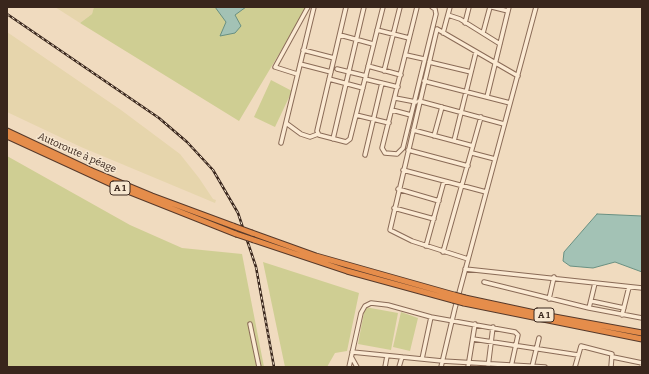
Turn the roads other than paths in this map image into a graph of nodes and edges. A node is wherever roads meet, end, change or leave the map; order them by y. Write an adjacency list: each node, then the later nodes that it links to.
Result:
1 (308, 7): 40 (street)
2 (314, 7): 26 (street)
3 (346, 7): 21 (street)
4 (364, 7): 23 (street)
5 (382, 7): 17 (street)
6 (400, 7): 20 (street)
7 (417, 7): 22 (street)
8 (432, 7): 30 (street)
9 (450, 7): 15 (street)
10 (469, 7): 16 (street)
11 (491, 7): 14 (street); 19 (street)
12 (509, 7): 14 (street)
13 (536, 7): 42 (street)
14 (508, 12): 25 (street)
15 (448, 15): 16 (street); 18 (street)
16 (465, 23): 19 (street)
17 (377, 30): 20 (street); 24 (street)
18 (444, 33): 27 (street); 31 (street)
19 (483, 33): 25 (street)
20 (393, 34): 22 (street); 37 (street)
21 (340, 35): 23 (street); 29 (street)
22 (409, 38): 28 (street)
23 (356, 39): 24 (street); 36 (street)
24 (373, 44): 34 (street)
25 (500, 44): 32 (street)
26 (303, 50): 29 (street); 33 (street)
27 (476, 52): 32 (street); 39 (street)
28 (406, 55): 30 (street); 41 (street)
29 (334, 58): 38 (street)
30 (424, 59): 53 (street)
31 (429, 62): 39 (street); 45 (street)
32 (496, 63): 42 (street); 51 (street)
33 (300, 64): 38 (street); 40 (street)
34 (368, 66): 37 (street); 43 (street)
35 (337, 69): 36 (street)
36 (349, 71): 43 (street); 47 (street)
37 (384, 71): 41 (street)
38 (331, 72): 44 (street)
39 (471, 72): 50 (street)
40 (297, 74): 63 (street)
41 (401, 76): 48 (street)
42 (518, 76): 55 (street)
43 (365, 77): 46 (street); 49 (street)
44 (329, 80): 47 (street); 68 (street)
45 (424, 81): 50 (street); 54 (street)
46 (382, 83): 48 (street); 62 (street)
47 (346, 84): 49 (street); 71 (street)
48 (398, 87): 52 (street)
49 (363, 88): 59 (street)
50 (467, 92): 51 (street); 58 (street)
51 (487, 97): 55 (street)
52 (395, 98): 53 (street); 57 (street)
53 (414, 102): 54 (street); 60 (street)
54 (419, 102): 56 (street); 67 (street)
55 (510, 103): 65 (street)
56 (442, 107): 58 (street); 70 (street)
57 (392, 110): 60 (street); 64 (street)
58 (461, 112): 61 (street); 72 (street)
59 (356, 115): 62 (street); 71 (street)
60 (411, 115): 64 (street)
61 (481, 117): 65 (street); 74 (street)
62 (373, 119): 64 (street); 77 (street)
63 (286, 123): 68 (street); 73 (street)
64 (389, 124)
65 (504, 124): 78 (street)
66 (7, 130): 97 (highway, Autoroute à péage / A 1, bridge)
67 (412, 130): 70 (street); 75 (street)
68 (318, 134): 71 (street)
69 (7, 136): 97 (highway, A 1, bridge)
70 (434, 136): 72 (street)
71 (333, 139)
72 (454, 141): 74 (street)
73 (281, 143)
74 (473, 146): 76 (street)
75 (408, 150): 79 (street); 80 (street)
76 (472, 153): 78 (street); 79 (street)
77 (365, 155)
78 (495, 158): 84 (street)
79 (468, 166): 82 (street)
80 (403, 170): 81 (street); 83 (street)
81 (444, 181): 82 (street); 85 (street)
82 (463, 186): 84 (street); 89 (street)
83 (398, 189): 85 (street); 86 (street)
84 (486, 192): 90 (street)
85 (439, 200): 87 (street)
86 (394, 208): 87 (street); 88 (street)
87 (434, 219): 88 (street)
88 (426, 246): 89 (street)
89 (443, 252): 90 (street)
90 (468, 259): 91 (street)
91 (465, 269): 92 (street); 106 (street)
92 (554, 277): 94 (street); 98 (street)
93 (484, 282): 98 (street)
94 (595, 283): 95 (street); 100 (street)
95 (629, 287): 96 (street); 102 (street)
96 (642, 288)
97 (454, 297): 99 (highway, A 1, bridge)
98 (549, 299): 101 (street)
99 (465, 300): 110 (highway, A 1); 113 (highway, A 1)
100 (591, 301): 101 (street); 102 (street)
101 (589, 308): 103 (street)
102 (624, 308): 103 (street)
103 (622, 315): 105 (street)
104 (431, 317): 106 (street); 117 (street); 123 (street)
105 (642, 318)
106 (452, 319): 108 (street); 124 (street)
107 (250, 324): 129 (street)
108 (475, 324): 109 (street); 112 (street)
109 (493, 327): 114 (street); 115 (street)
110 (642, 333)
111 (539, 338): 116 (street)
112 (473, 339): 114 (street); 125 (street)
113 (642, 340)
114 (492, 342): 115 (street); 126 (street)
115 (516, 346): 116 (street); 128 (street)
116 (536, 349): 118 (street); 136 (street)
117 (352, 352): 119 (street); 120 (street)
118 (578, 354): 122 (street); 138 (street)
119 (387, 356): 121 (street); 132 (street)
120 (351, 357): 130 (street); 131 (street)
121 (402, 357): 123 (street); 133 (street)
122 (613, 357): 127 (street); 139 (street)
123 (422, 359): 124 (street)
124 (442, 361): 125 (street); 134 (street)
125 (469, 361): 126 (street); 135 (street)
126 (489, 365): 128 (street)
127 (642, 365)
128 (511, 366): 136 (street)
129 (259, 367)
130 (349, 367)
131 (357, 367)
132 (384, 367)
133 (399, 367)
134 (441, 367)
135 (468, 367)
136 (532, 367): 137 (street)
137 (545, 367)
138 (575, 367)
139 (611, 367)

